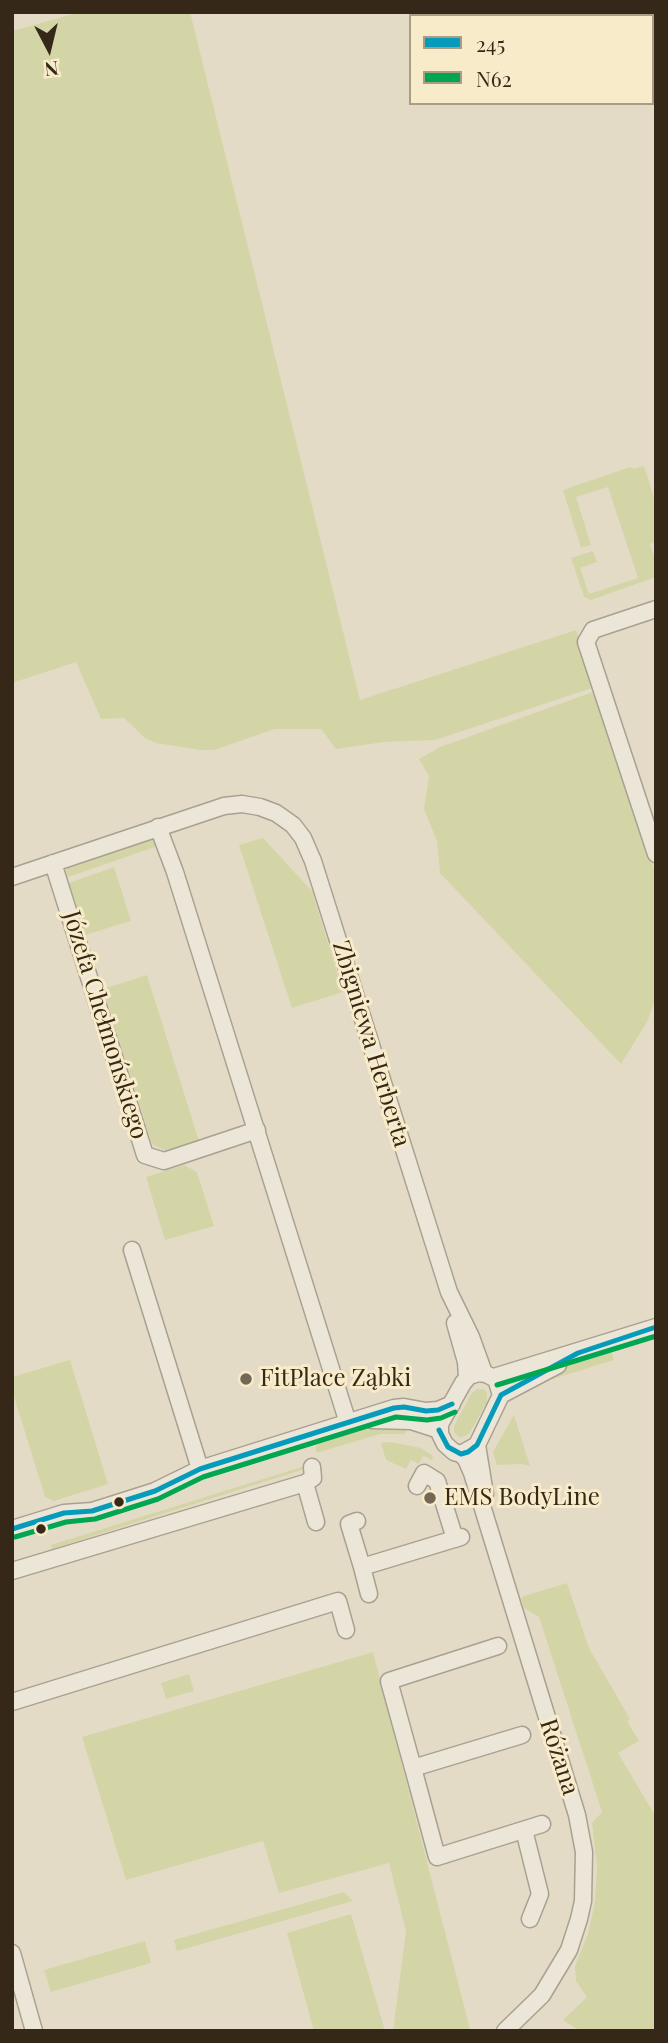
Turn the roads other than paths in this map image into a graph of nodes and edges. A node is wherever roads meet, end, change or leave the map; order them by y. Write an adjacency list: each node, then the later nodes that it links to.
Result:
1 (656, 609): 3 (street)
2 (158, 827): 4 (street); 6 (street); 8 (street, Zbigniewa Herberta)
3 (656, 854)
4 (53, 863): 5 (street); 6 (street, Józefa Chełmońskiego)
5 (12, 877)
6 (257, 1130): 15 (street)
7 (132, 1250): 20 (street)
8 (449, 1292): 11 (street, Zbigniewa Herberta); 12 (street, Zbigniewa Herberta)
9 (656, 1327): 10 (street)
10 (578, 1353): 11 (street); 13 (street)
11 (489, 1375): 12 (street); 13 (street, Zbigniewa Herberta)
12 (467, 1378): 14 (street)
13 (501, 1395): 17 (street)
14 (452, 1404): 15 (street); 16 (street)
15 (354, 1422): 16 (street); 20 (street)
16 (439, 1430): 18 (street, Różana)
17 (477, 1445): 18 (street); 23 (street, Różana)
18 (461, 1454): 23 (street, Różana)
19 (312, 1467): 21 (street)
20 (200, 1469): 26 (street)
21 (305, 1483): 25 (street); 28 (street)
22 (416, 1486): 27 (street)
23 (485, 1517): 40 (street, Różana)
24 (357, 1521): 27 (street)
25 (316, 1522)
26 (12, 1529)
27 (362, 1567): 29 (street)
28 (12, 1571)
29 (369, 1594)
30 (346, 1630): 32 (street)
31 (498, 1646): 34 (street)
32 (12, 1702)
33 (522, 1735): 34 (street)
34 (413, 1768): 36 (street)
35 (542, 1824): 36 (street)
36 (524, 1830): 37 (street)
37 (530, 1919)
38 (12, 1953): 39 (street)
39 (34, 2031)
40 (505, 2031)

